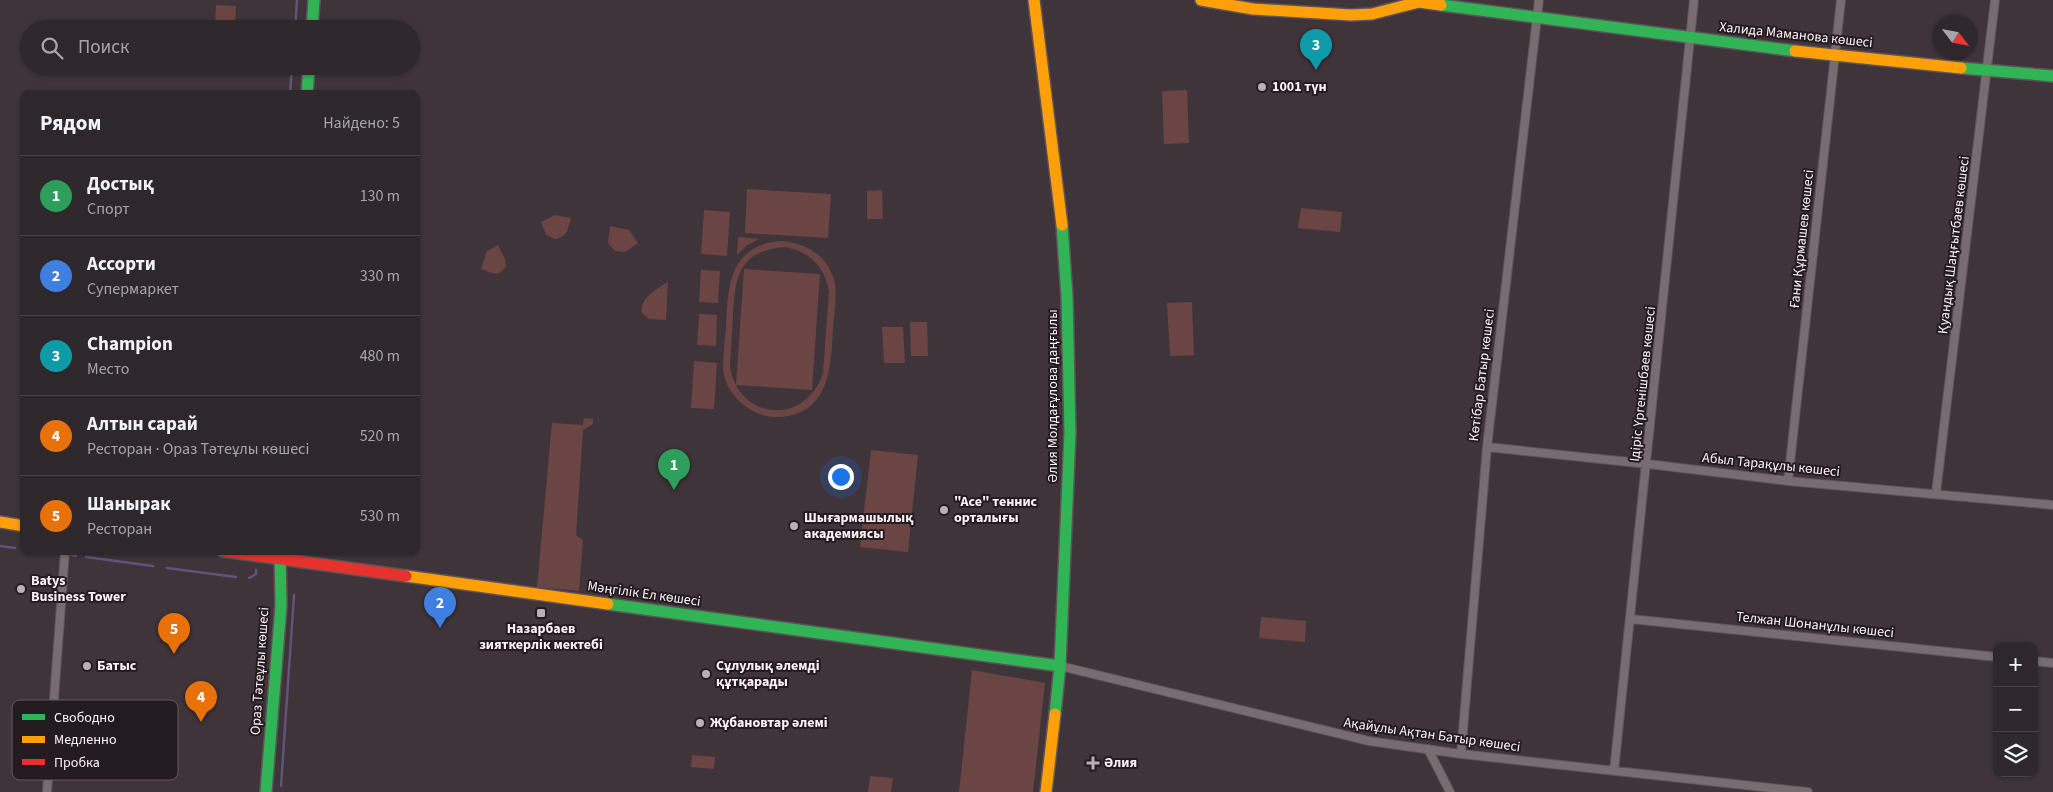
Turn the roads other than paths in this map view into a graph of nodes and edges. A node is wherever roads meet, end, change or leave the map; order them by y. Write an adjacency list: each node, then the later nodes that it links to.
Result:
1 (314, 0): 9 (street)
2 (1034, 0): 29 (street, Әлия Молдағұлова даңғылы)
3 (1201, 0): 8 (street, Халида Маманова көшесі)
4 (1539, 0): 8 (street, Көтібар Батыр көшесі)
5 (1694, 0): 10 (street, Ідіріс Үргенішбаев көшесі)
6 (1841, 0): 11 (street, Ғани Құрмашев көшесі)
7 (1995, 0): 12 (street, Қуандық Шаңғытбаев көшесі)
8 (1537, 19): 10 (street, Халида Маманова көшесі); 16 (street, Көтібар Батыр көшесі)
9 (313, 20)
10 (1690, 38): 11 (street, Халида Маманова көшесі); 17 (street, Ідіріс Үргенішбаев көшесі)
11 (1834, 56): 12 (street, Халида Маманова көшесі); 18 (street, Ғани Құрмашев көшесі)
12 (1988, 69): 14 (street, Халида Маманова көшесі); 19 (street, Қуандық Шаңғытбаев көшесі)
13 (308, 75): 15 (street)
14 (2053, 76)
15 (307, 90)
16 (1486, 448): 17 (street, Абыл Тарақұлы көшесі); 32 (street, Көтібар Батыр көшесі)
17 (1648, 464): 18 (street, Абыл Тарақұлы көшесі); 25 (street, Ідіріс Үргенішбаев көшесі)
18 (1788, 481): 19 (street, Абыл Тарақұлы көшесі)
19 (1936, 493): 20 (street, Абыл Тарақұлы көшесі)
20 (2053, 505)
21 (0, 522): 22 (street)
22 (20, 525)
23 (65, 555): 30 (street)
24 (280, 555): 29 (street, Мәңгілік Ел көшесі); 34 (street, Ораз Тәтеұлы көшесі)
25 (1630, 619): 26 (street, Телжан Шонанұлы көшесі); 33 (street, Ідіріс Үргенішбаев көшесі)
26 (1993, 657)
27 (2038, 661): 28 (street)
28 (2053, 663)
29 (1060, 666): 31 (street, Ақайұлы Ақтан Батыр көшесі); 35 (street, Әлия Молдағұлова даңғылы)
30 (54, 700)
31 (1428, 749): 32 (street, Ақайұлы Ақтан Батыр көшесі); 36 (street)
32 (1461, 754): 33 (street, Ақайұлы Ақтан Батыр көшесі)
33 (1614, 771): 37 (street, Ақайұлы Ақтан Батыр көшесі)
34 (266, 792)
35 (1046, 792)
36 (1450, 792)
37 (1808, 792)

